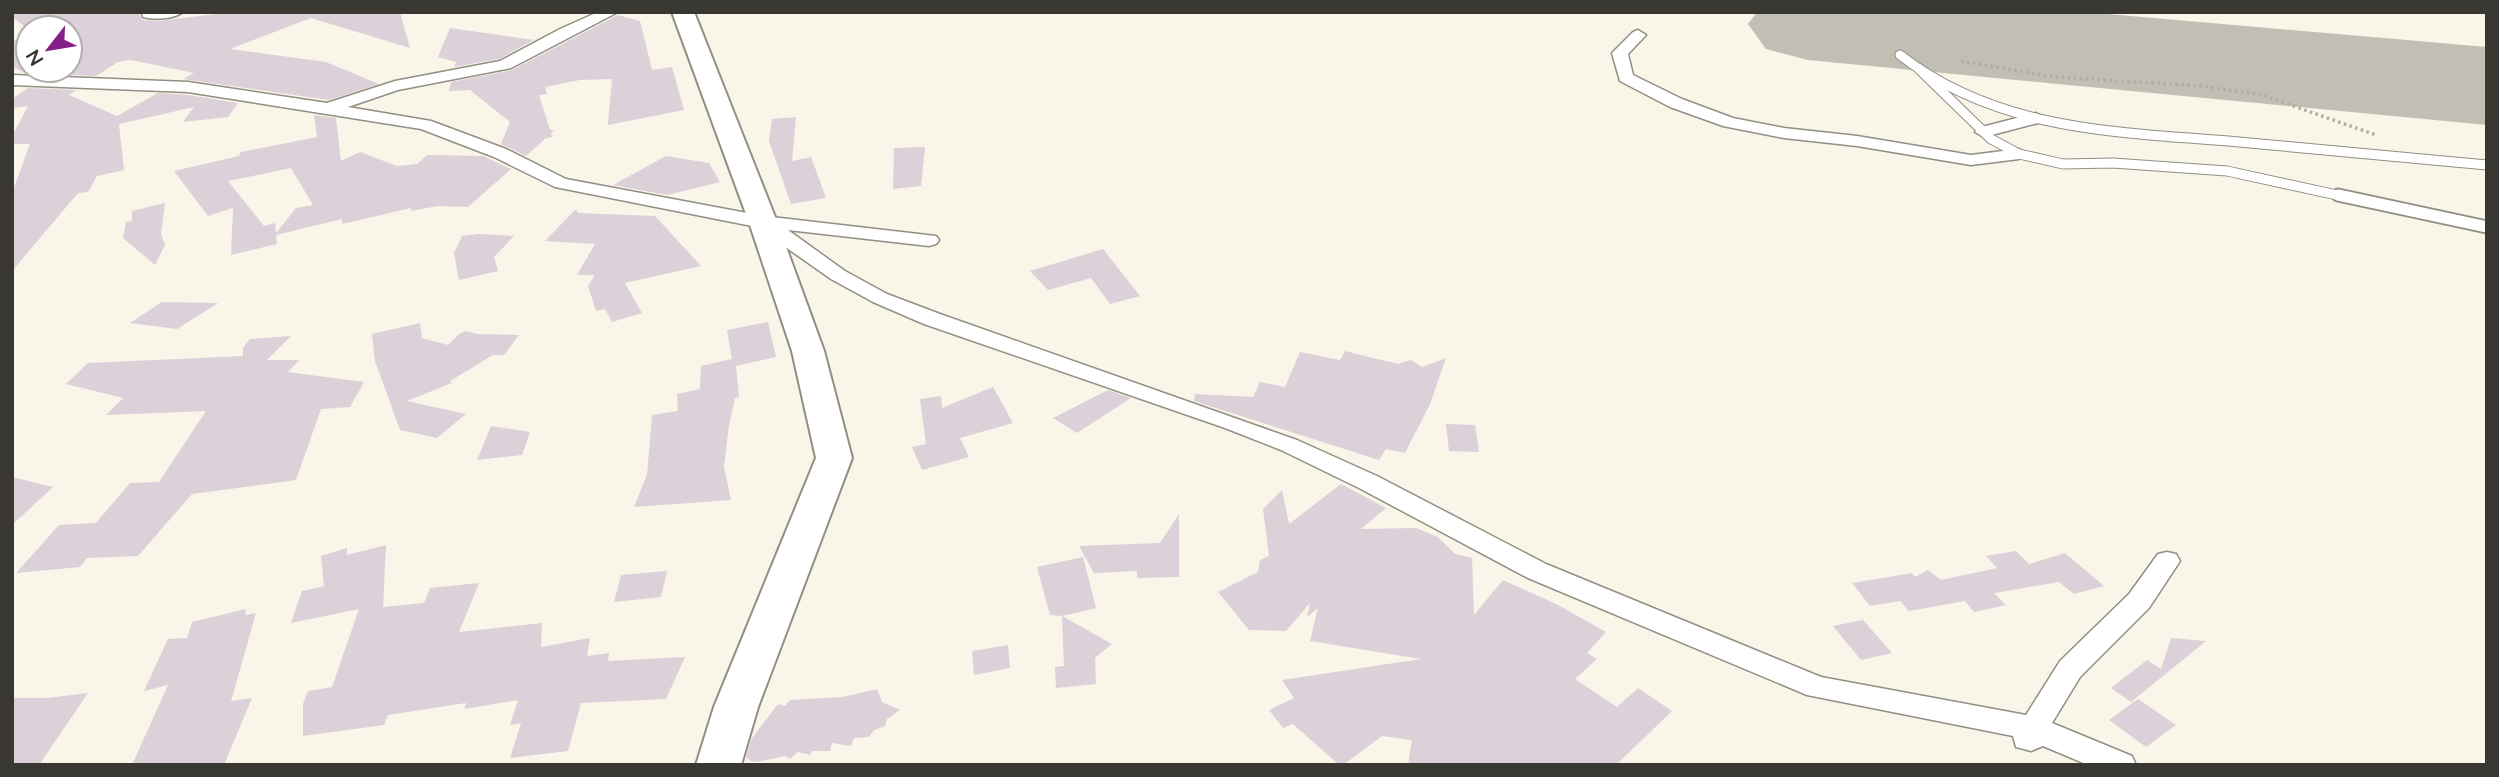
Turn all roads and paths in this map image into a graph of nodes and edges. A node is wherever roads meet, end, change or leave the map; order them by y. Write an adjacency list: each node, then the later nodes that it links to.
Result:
1 (176, 12): 4 (street)
2 (611, 12): 10 (street)
3 (682, 12): 16 (street)
4 (148, 14)
5 (1638, 35): 14 (street)
6 (1900, 55): 8 (lane)
7 (1961, 61): 13 (path)
8 (1919, 69): 11 (lane); 12 (lane)
9 (12, 80): 10 (street)
10 (325, 109): 16 (street)
11 (2036, 118): 12 (street); 15 (lane)
12 (1984, 132): 14 (lane)
13 (2380, 135)
14 (2019, 154): 17 (lane)
15 (2487, 165)
16 (763, 222): 18 (street); 21 (street); 24 (street)
17 (2487, 227)
18 (929, 240)
19 (2167, 561): 20 (street)
20 (2027, 738): 22 (street); 23 (street)
21 (718, 765)
22 (2106, 765)
23 (2115, 765)
24 (2121, 765)

